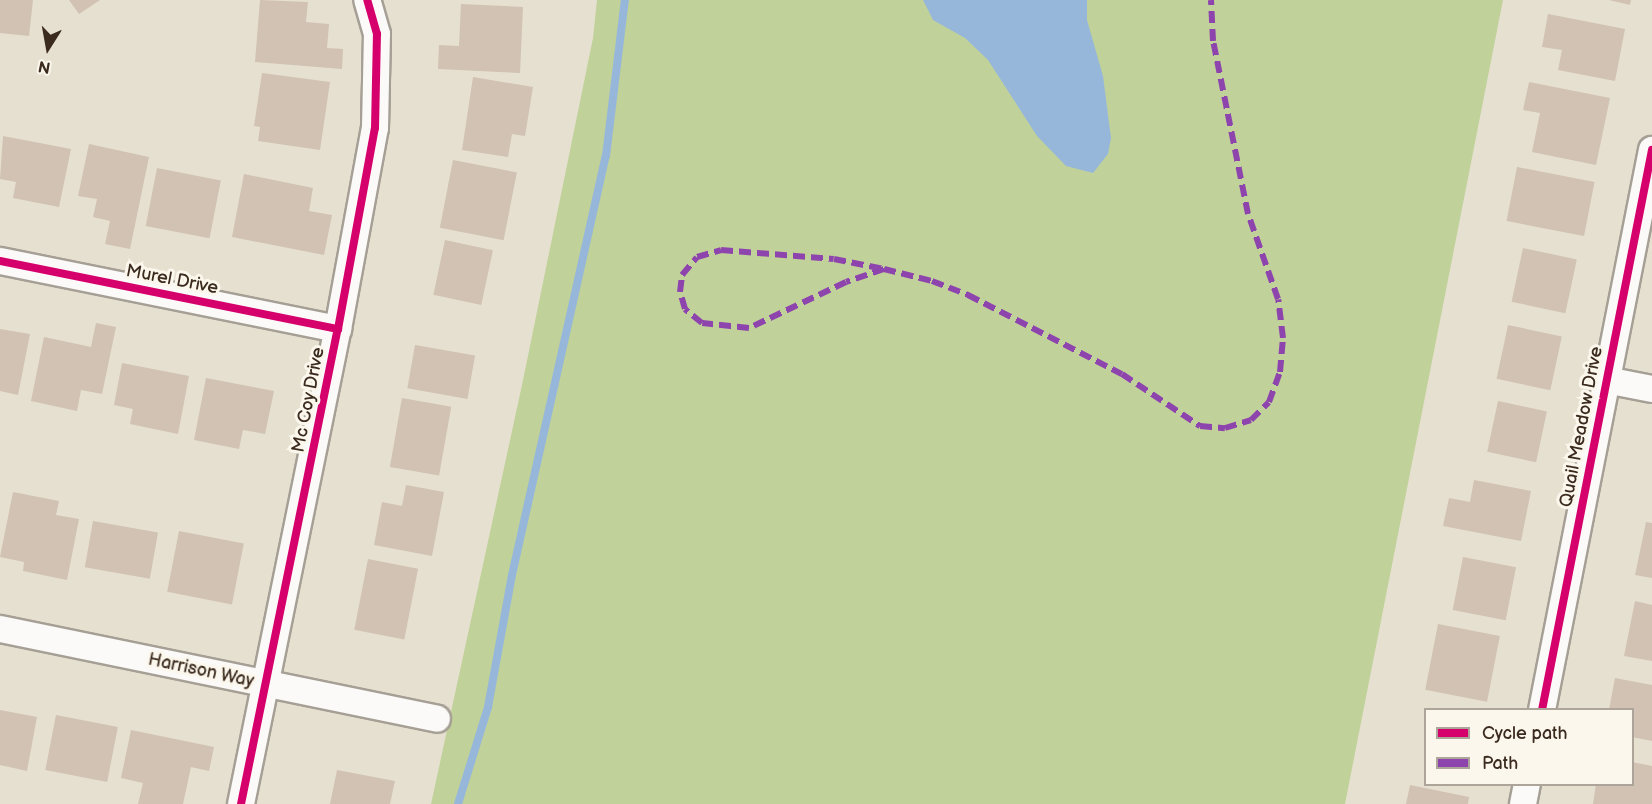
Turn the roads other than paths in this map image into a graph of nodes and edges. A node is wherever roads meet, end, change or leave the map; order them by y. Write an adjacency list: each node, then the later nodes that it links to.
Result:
1 (367, 0): 4 (street, Mc Coy Drive)
2 (1652, 150): 5 (street, Quail Meadow Drive)
3 (0, 261): 4 (street, Murel Drive)
4 (338, 329): 8 (street, Mc Coy Drive)
5 (1606, 380): 6 (street); 9 (street, Quail Meadow Drive)
6 (1652, 389)
7 (0, 629): 8 (street, Harrison Way)
8 (266, 684): 10 (street, Harrison Way); 12 (street, Mc Coy Drive)
9 (1542, 708)
10 (437, 719)
11 (1527, 786): 13 (street)
12 (241, 804)
13 (1523, 804)

